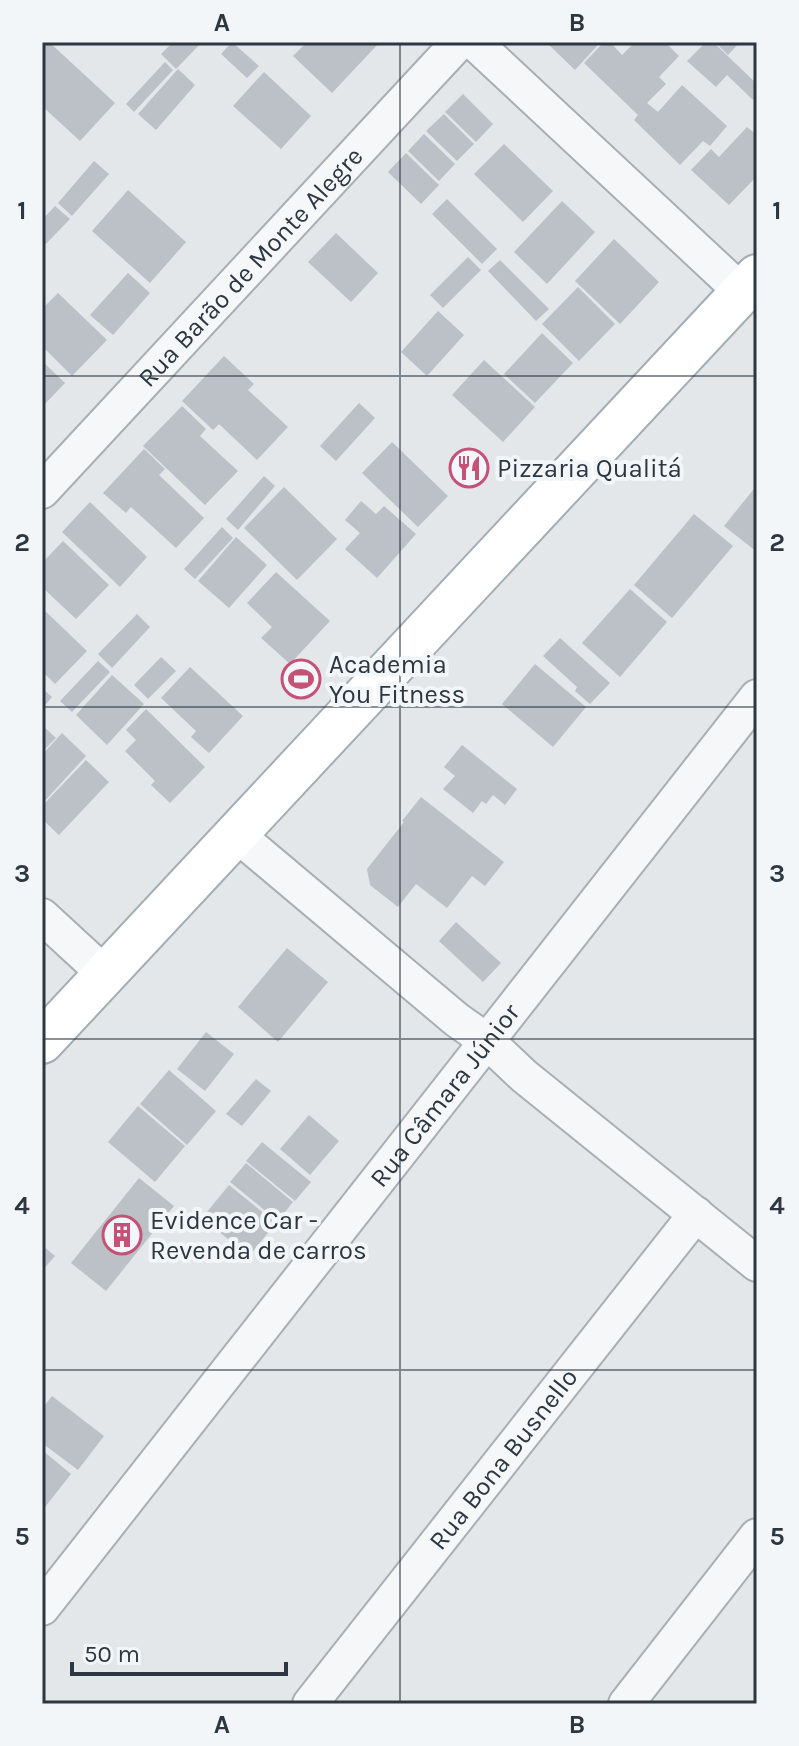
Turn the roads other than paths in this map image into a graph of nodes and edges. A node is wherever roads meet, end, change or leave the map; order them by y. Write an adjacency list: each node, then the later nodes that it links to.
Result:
1 (459, 42): 4 (street, Rua Barão de Monte Alegre)
2 (474, 42): 3 (street)
3 (749, 284): 6 (main road)
4 (42, 491)
5 (757, 697): 9 (street, Rua Câmara Júnior)
6 (236, 834): 8 (main road); 9 (street)
7 (42, 916): 8 (street)
8 (105, 974): 10 (main road); 11 (main road)
9 (487, 1041): 12 (street); 15 (street, Rua Câmara Júnior)
10 (42, 1042)
11 (42, 1063)
12 (696, 1214): 13 (street); 16 (street, Rua Bona Busnello)
13 (757, 1264)
14 (757, 1536): 17 (street)
15 (42, 1608)
16 (310, 1704)
17 (626, 1704)

